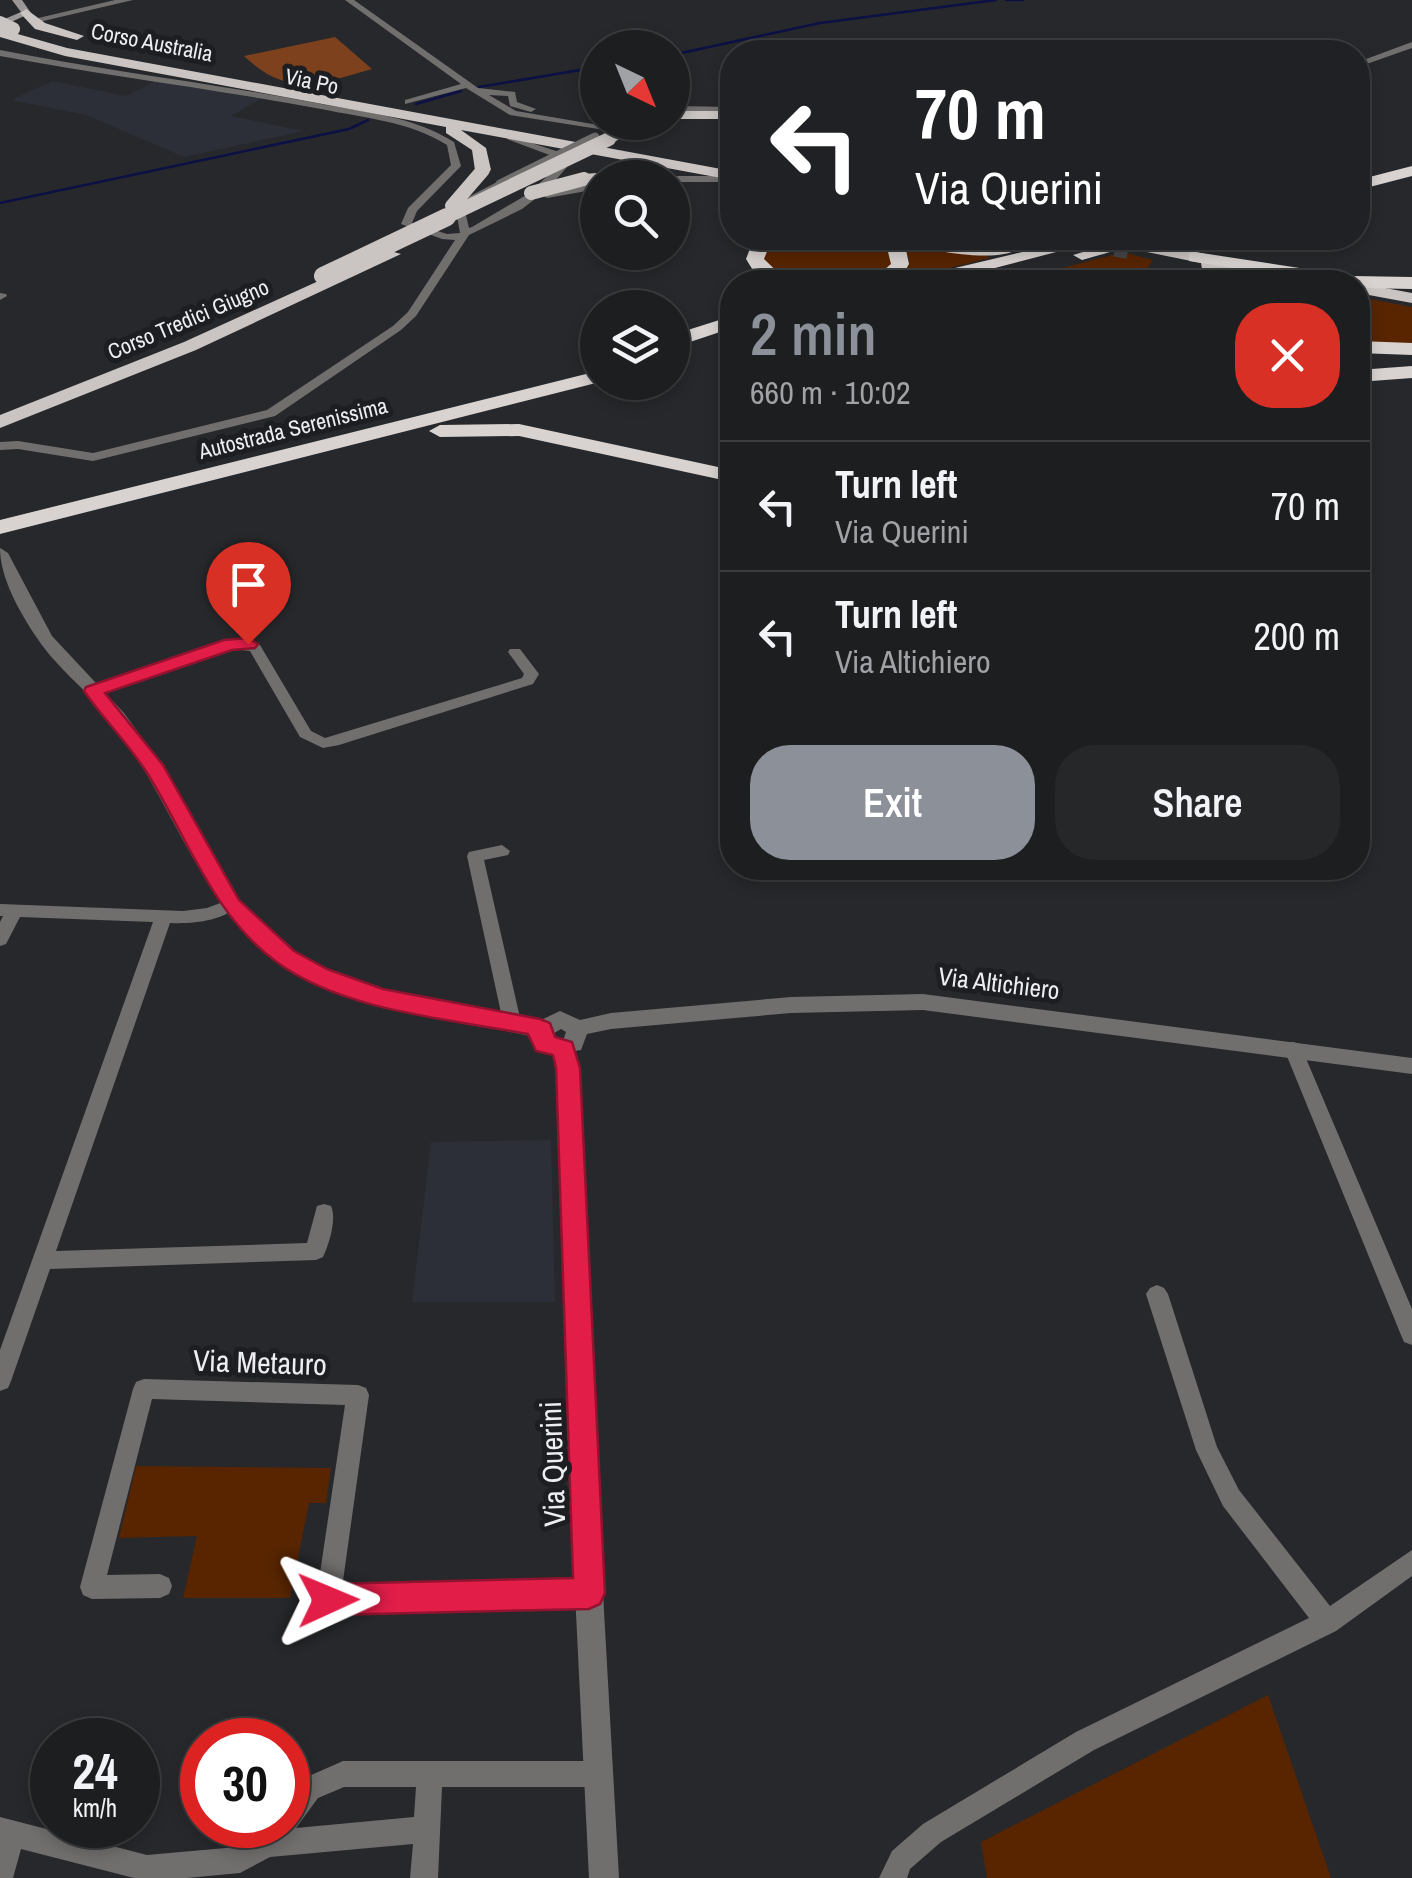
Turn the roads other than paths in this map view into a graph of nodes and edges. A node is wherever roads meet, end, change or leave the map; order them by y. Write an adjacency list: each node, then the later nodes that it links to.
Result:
1 (128, 0): 3 (street)
2 (349, 0): 11 (street)
3 (27, 11): 4 (main road); 5 (highway)
4 (3, 28): 10 (highway, Corso Australia); 12 (highway, Corso Australia)
5 (88, 39)
6 (106, 44): 12 (highway)
7 (1412, 44): 9 (street)
8 (0, 49): 10 (highway); 40 (street, Via Po)
9 (1370, 60)
10 (255, 88): 14 (highway, Via Po)
11 (472, 88): 13 (street); 17 (street); 19 (street)
12 (297, 91): 24 (highway, Via Po)
13 (408, 102)
14 (338, 103): 18 (highway, Via Po); 54 (highway, bridge)
15 (690, 112): 16 (highway)
16 (720, 113)
17 (561, 114)
18 (485, 130): 31 (highway, Via Po); 39 (street)
19 (580, 131)
20 (600, 140): 40 (street, bridge)
21 (601, 140): 35 (highway, bridge)
22 (611, 140): 29 (highway)
23 (614, 140): 25 (highway)
24 (576, 142)
25 (720, 157)
26 (1412, 160): 27 (highway)
27 (1370, 171)
28 (1412, 172): 36 (highway)
29 (720, 174)
30 (690, 175): 33 (highway)
31 (720, 175)
32 (720, 177): 34 (street)
33 (720, 177)
34 (690, 178)
35 (533, 179): 45 (highway, bridge); 54 (highway, bridge)
36 (1370, 182)
37 (580, 185): 45 (highway, bridge)
38 (580, 186): 39 (street)
39 (518, 204): 40 (street)
40 (464, 235): 73 (street)
41 (1052, 250): 48 (highway)
42 (1117, 250): 49 (highway)
43 (1157, 250): 47 (highway)
44 (1163, 250): 46 (highway)
45 (392, 254): 72 (highway, Corso Tredici Giugno)
46 (1195, 257): 52 (highway); 53 (highway)
47 (1215, 267): 50 (highway); 51 (highway)
48 (969, 270)
49 (1024, 270)
50 (1227, 270)
51 (1232, 270)
52 (1266, 270)
53 (1280, 270)
54 (322, 276): 71 (highway, Corso Tredici Giugno)
55 (1370, 283): 56 (highway)
56 (1412, 283)
57 (1370, 292): 58 (highway)
58 (1412, 300)
59 (720, 329): 60 (highway)
60 (690, 338)
61 (720, 346): 64 (highway)
62 (1370, 347): 63 (highway)
63 (1412, 349)
64 (690, 354)
65 (1412, 360): 66 (highway)
66 (1370, 362)
67 (580, 367): 76 (highway, Autostrada Serenissima)
68 (1412, 372): 69 (highway)
69 (1370, 375)
70 (580, 381): 74 (highway, Autostrada Serenissima)
71 (0, 410)
72 (0, 422)
73 (0, 446)
74 (240, 466): 75 (highway); 77 (highway, Autostrada Serenissima)
75 (720, 473)
76 (0, 511)
77 (0, 527)
78 (0, 553): 79 (street, Via Altichiero)
79 (7, 582): 81 (street, Via Altichiero)
80 (515, 652): 81 (street)
81 (93, 691): 83 (street, Via Altichiero)
82 (502, 852): 87 (street)
83 (231, 905): 85 (street); 87 (street, Via Altichiero)
84 (7, 911): 85 (street); 86 (street)
85 (164, 916): 92 (street)
86 (0, 940)
87 (512, 1022): 88 (street, Via Altichiero)
88 (571, 1038): 89 (street, Via Altichiero); 98 (street, Via Querini)
89 (1293, 1049): 90 (street, Via Altichiero); 94 (street)
90 (1412, 1066)
91 (324, 1212): 92 (street)
92 (45, 1260): 95 (street)
93 (1157, 1294): 99 (street)
94 (1412, 1335)
95 (0, 1381)
96 (1412, 1562): 99 (street)
97 (160, 1586): 98 (street, Via Metauro)
98 (589, 1593): 101 (street, Via Querini)
99 (1327, 1622): 111 (street)
100 (430, 1773): 101 (street); 102 (street); 103 (street)
101 (599, 1774): 110 (street, Via Querini)
102 (310, 1788)
103 (426, 1829): 105 (street); 109 (street)
104 (6, 1831): 107 (street); 108 (street)
105 (310, 1834)
106 (261, 1848): 107 (street)
107 (239, 1869)
108 (0, 1876)
109 (424, 1878)
110 (604, 1878)
111 (893, 1878)

